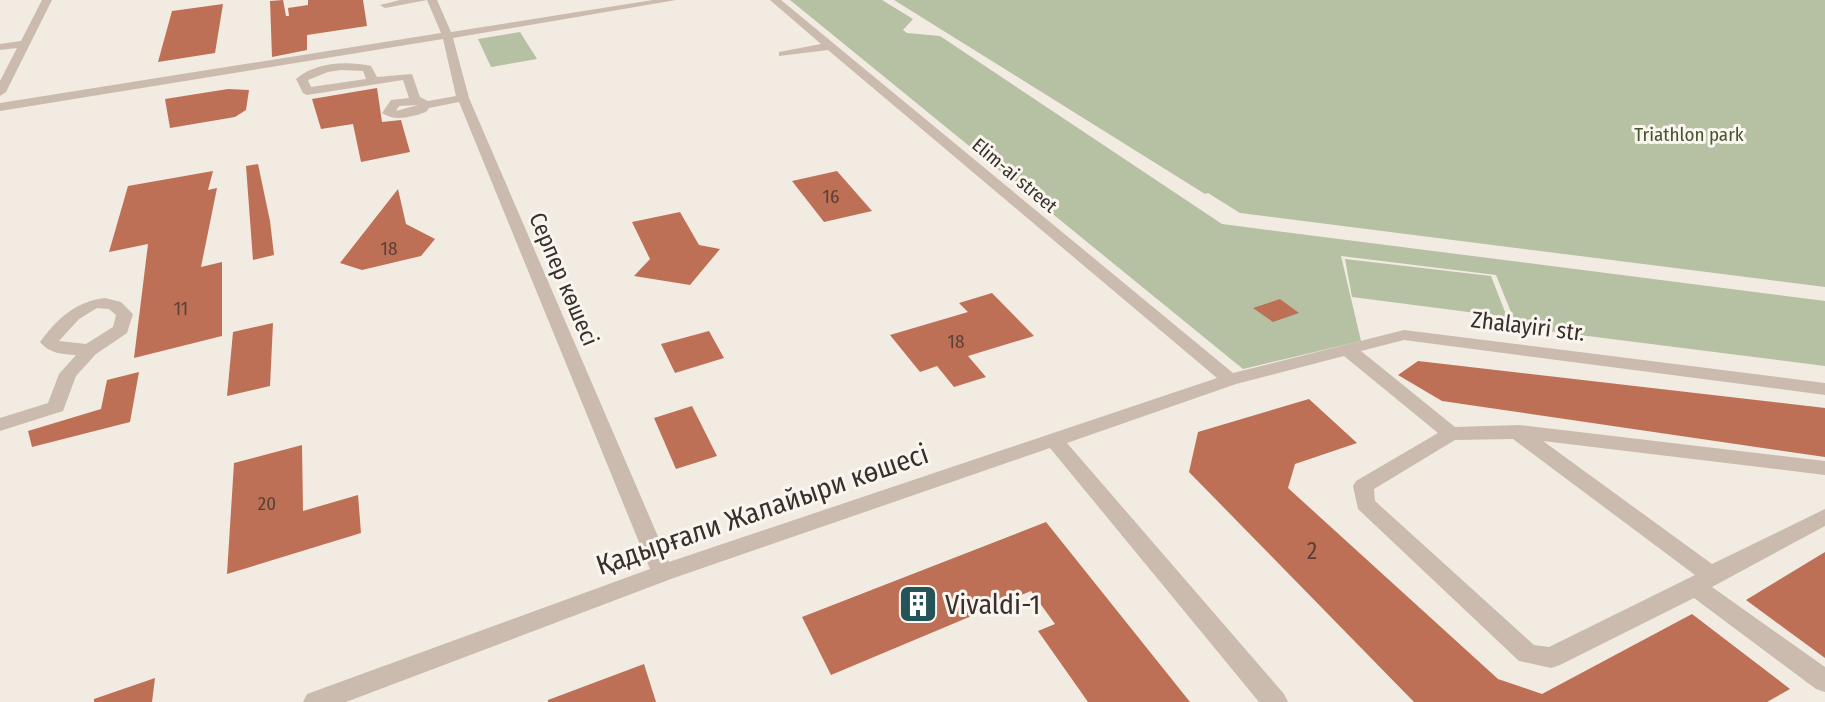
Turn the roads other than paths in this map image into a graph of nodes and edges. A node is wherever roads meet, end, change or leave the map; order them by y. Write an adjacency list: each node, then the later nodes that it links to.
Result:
1 (47, 0): 8 (street)
2 (422, 0): 6 (street)
3 (432, 0): 7 (street, Серпер көшесі)
4 (671, 0): 7 (street)
5 (775, 0): 9 (street, Elim-ai street)
6 (385, 5)
7 (447, 37): 14 (street, Серпер көшесі); 15 (street)
8 (24, 44): 10 (street); 13 (street)
9 (830, 46): 11 (street); 18 (street, Elim-ai street)
10 (0, 47)
11 (783, 54)
12 (373, 81): 12 (street); 14 (street)
13 (0, 92)
14 (463, 98): 26 (street, Серпер көшесі)
15 (0, 107)
16 (1347, 349): 18 (street, Zhalayiri str.); 19 (street, Zhalayiri str.); 22 (street)
17 (90, 350): 20 (street)
18 (1230, 380): 23 (street, Қадырғали Жалайыри көшесі)
19 (1825, 389)
20 (0, 425)
21 (1517, 432): 22 (street); 24 (street); 27 (street)
22 (1451, 434): 27 (street)
23 (1054, 440): 26 (street, Қадырғали Жалайыри көшесі); 30 (street)
24 (1825, 468)
25 (1825, 517): 27 (street)
26 (663, 573): 29 (street, Қадырғали Жалайыри көшесі)
27 (1704, 581): 28 (street)
28 (1825, 681)
29 (316, 702)
30 (1275, 702)

